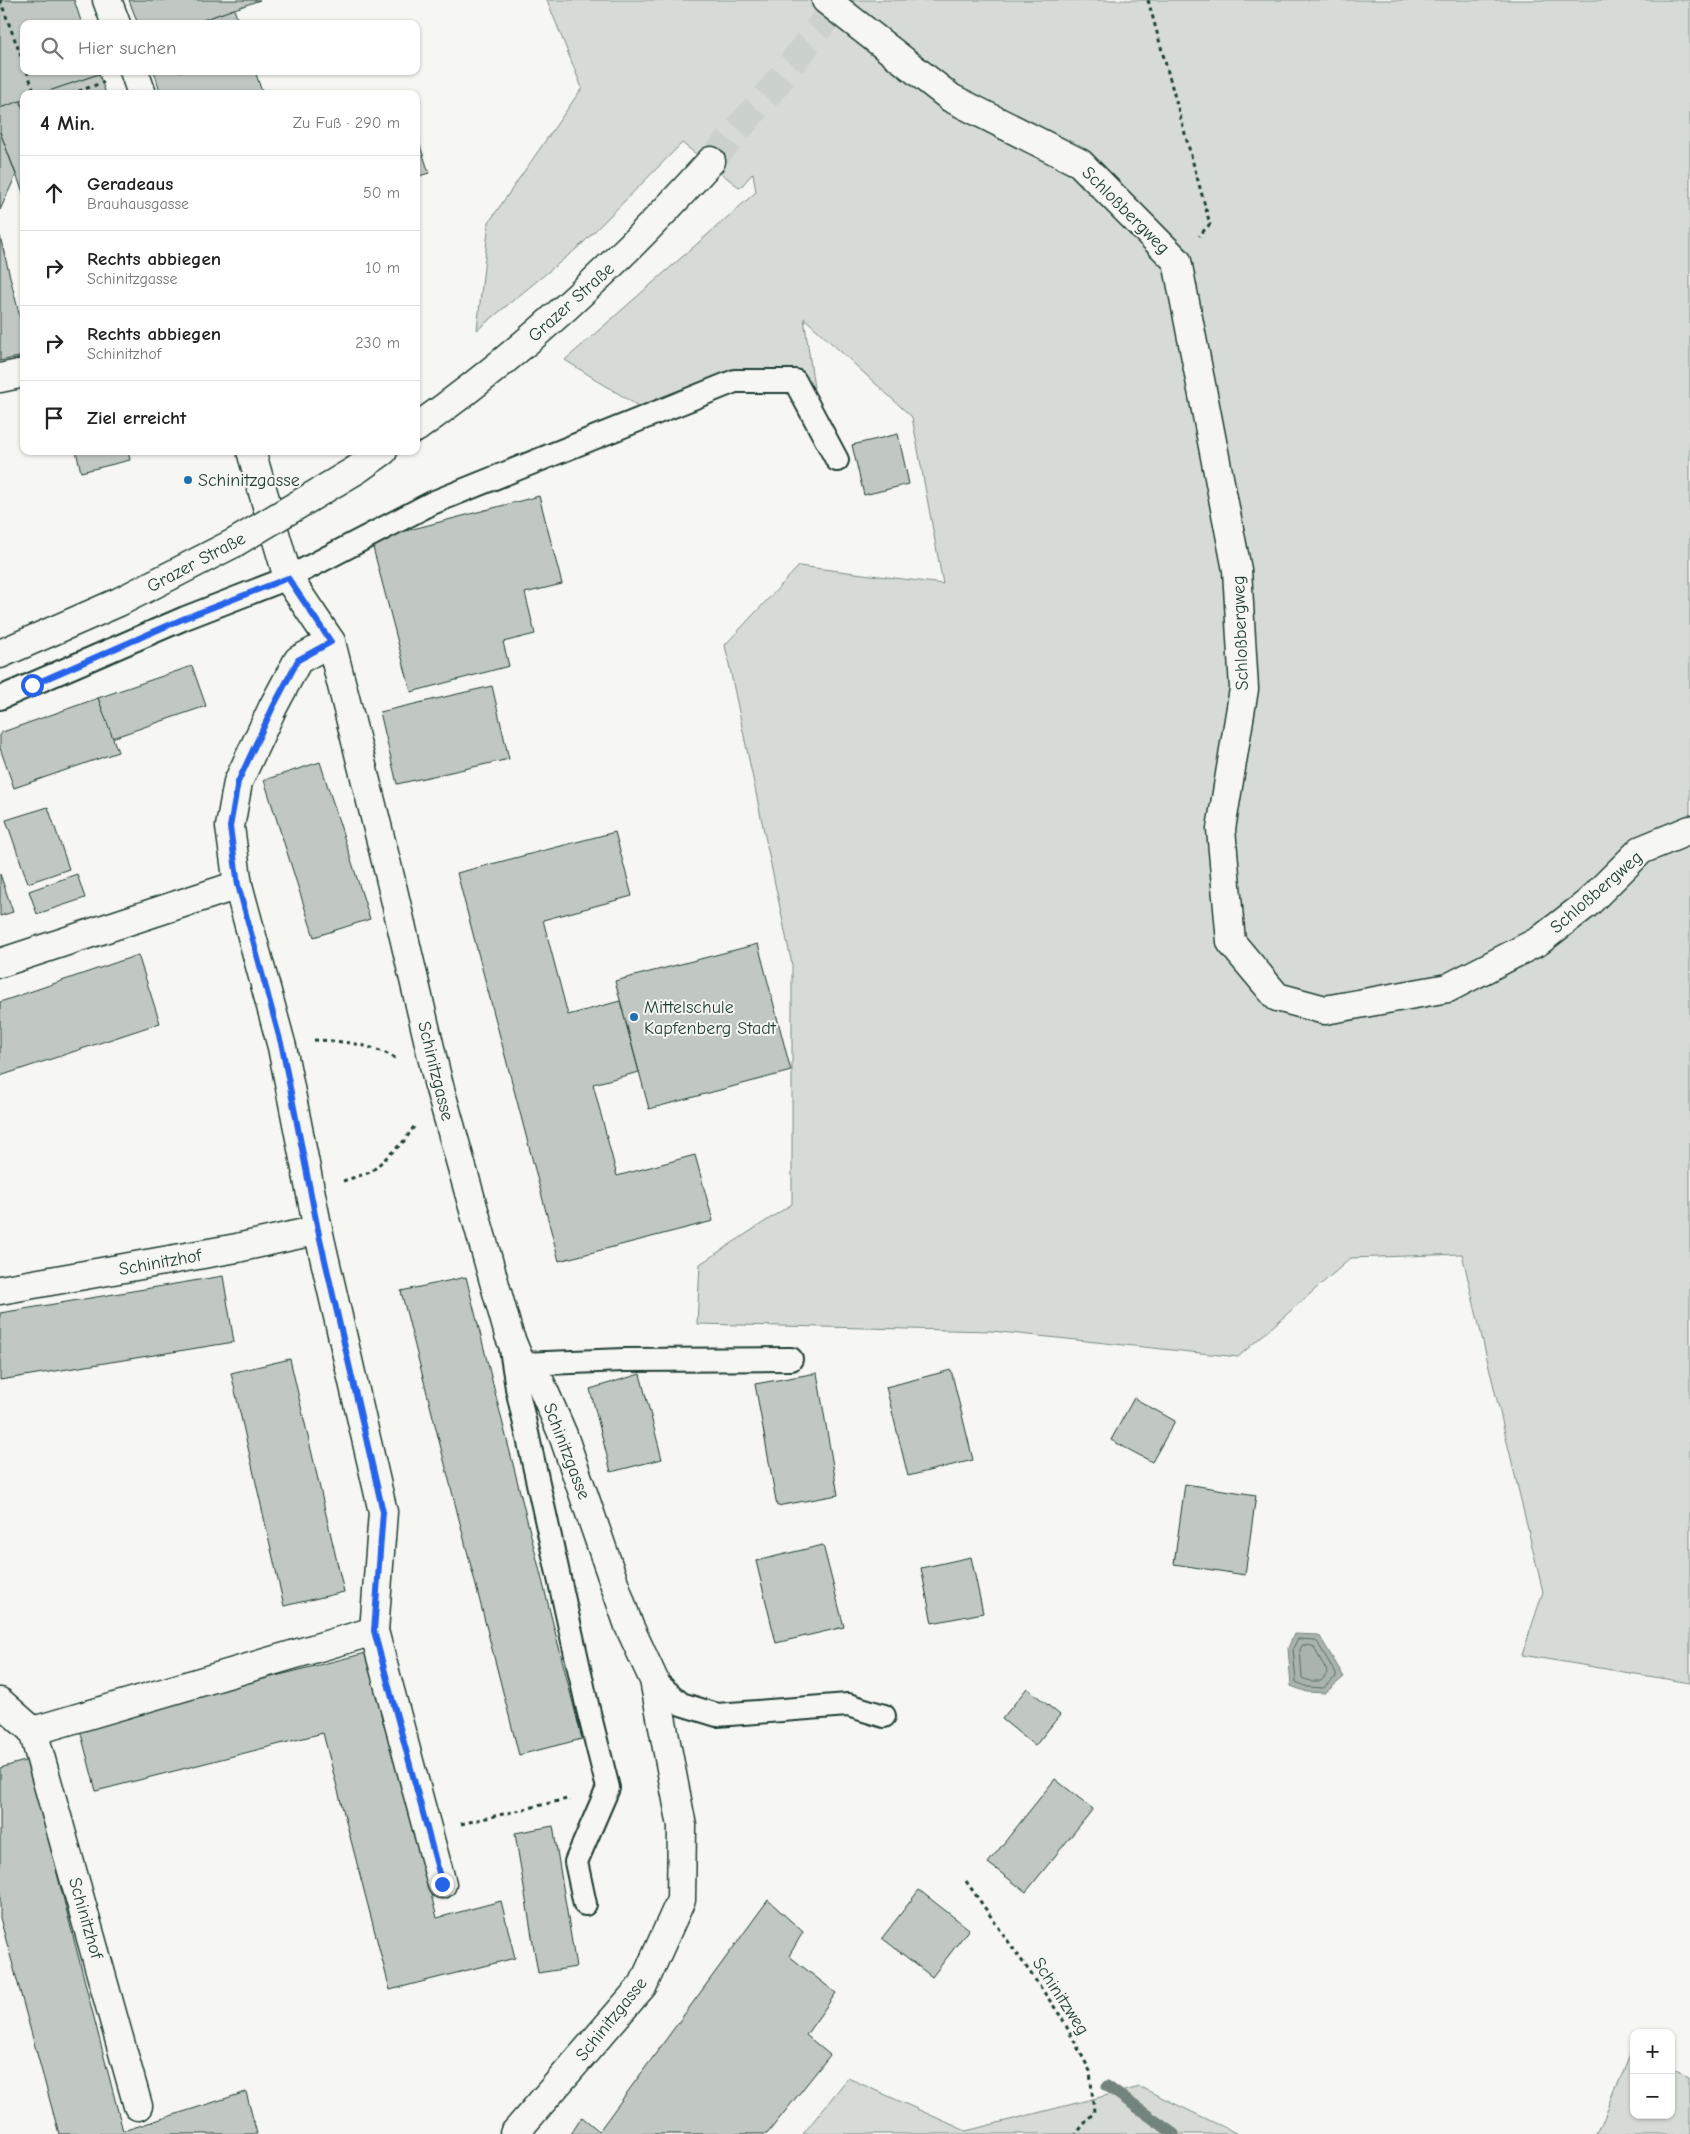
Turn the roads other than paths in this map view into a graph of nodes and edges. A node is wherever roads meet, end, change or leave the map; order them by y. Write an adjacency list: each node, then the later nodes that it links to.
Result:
1 (107, 0): 3 (main road)
2 (826, 0): 17 (main road, Schloßbergweg)
3 (114, 20)
4 (135, 75): 5 (main road)
5 (141, 90)
6 (711, 161): 9 (main road, Grazer Straße)
7 (20, 374): 8 (main road)
8 (0, 378)
9 (420, 425)
10 (252, 455): 13 (main road, Schinitzgasse)
11 (377, 455): 15 (main road, Grazer Straße, bridge)
12 (837, 460): 13 (lane)
13 (288, 578): 14 (main road, Schinitzgasse); 16 (lane)
14 (331, 642): 18 (main road); 22 (main road, Schinitzgasse)
15 (0, 654)
16 (0, 698)
17 (1690, 830)
18 (238, 885): 19 (main road); 20 (main road)
19 (0, 963)
20 (318, 1230): 21 (main road, Schinitzhof); 25 (main road)
21 (0, 1290)
22 (510, 1335): 24 (main road, Schinitzgasse); 31 (lane)
23 (792, 1359): 24 (lane)
24 (521, 1364): 26 (main road, Schinitzgasse)
25 (374, 1631): 29 (main road); 30 (main road)
26 (654, 1680): 28 (lane, Schinitzgasse); 33 (main road, Schinitzgasse)
27 (0, 1702): 29 (main road)
28 (884, 1716)
29 (33, 1731): 32 (main road, Schinitzhof)
30 (442, 1884)
31 (585, 1904)
32 (138, 2106)
33 (514, 2134)

